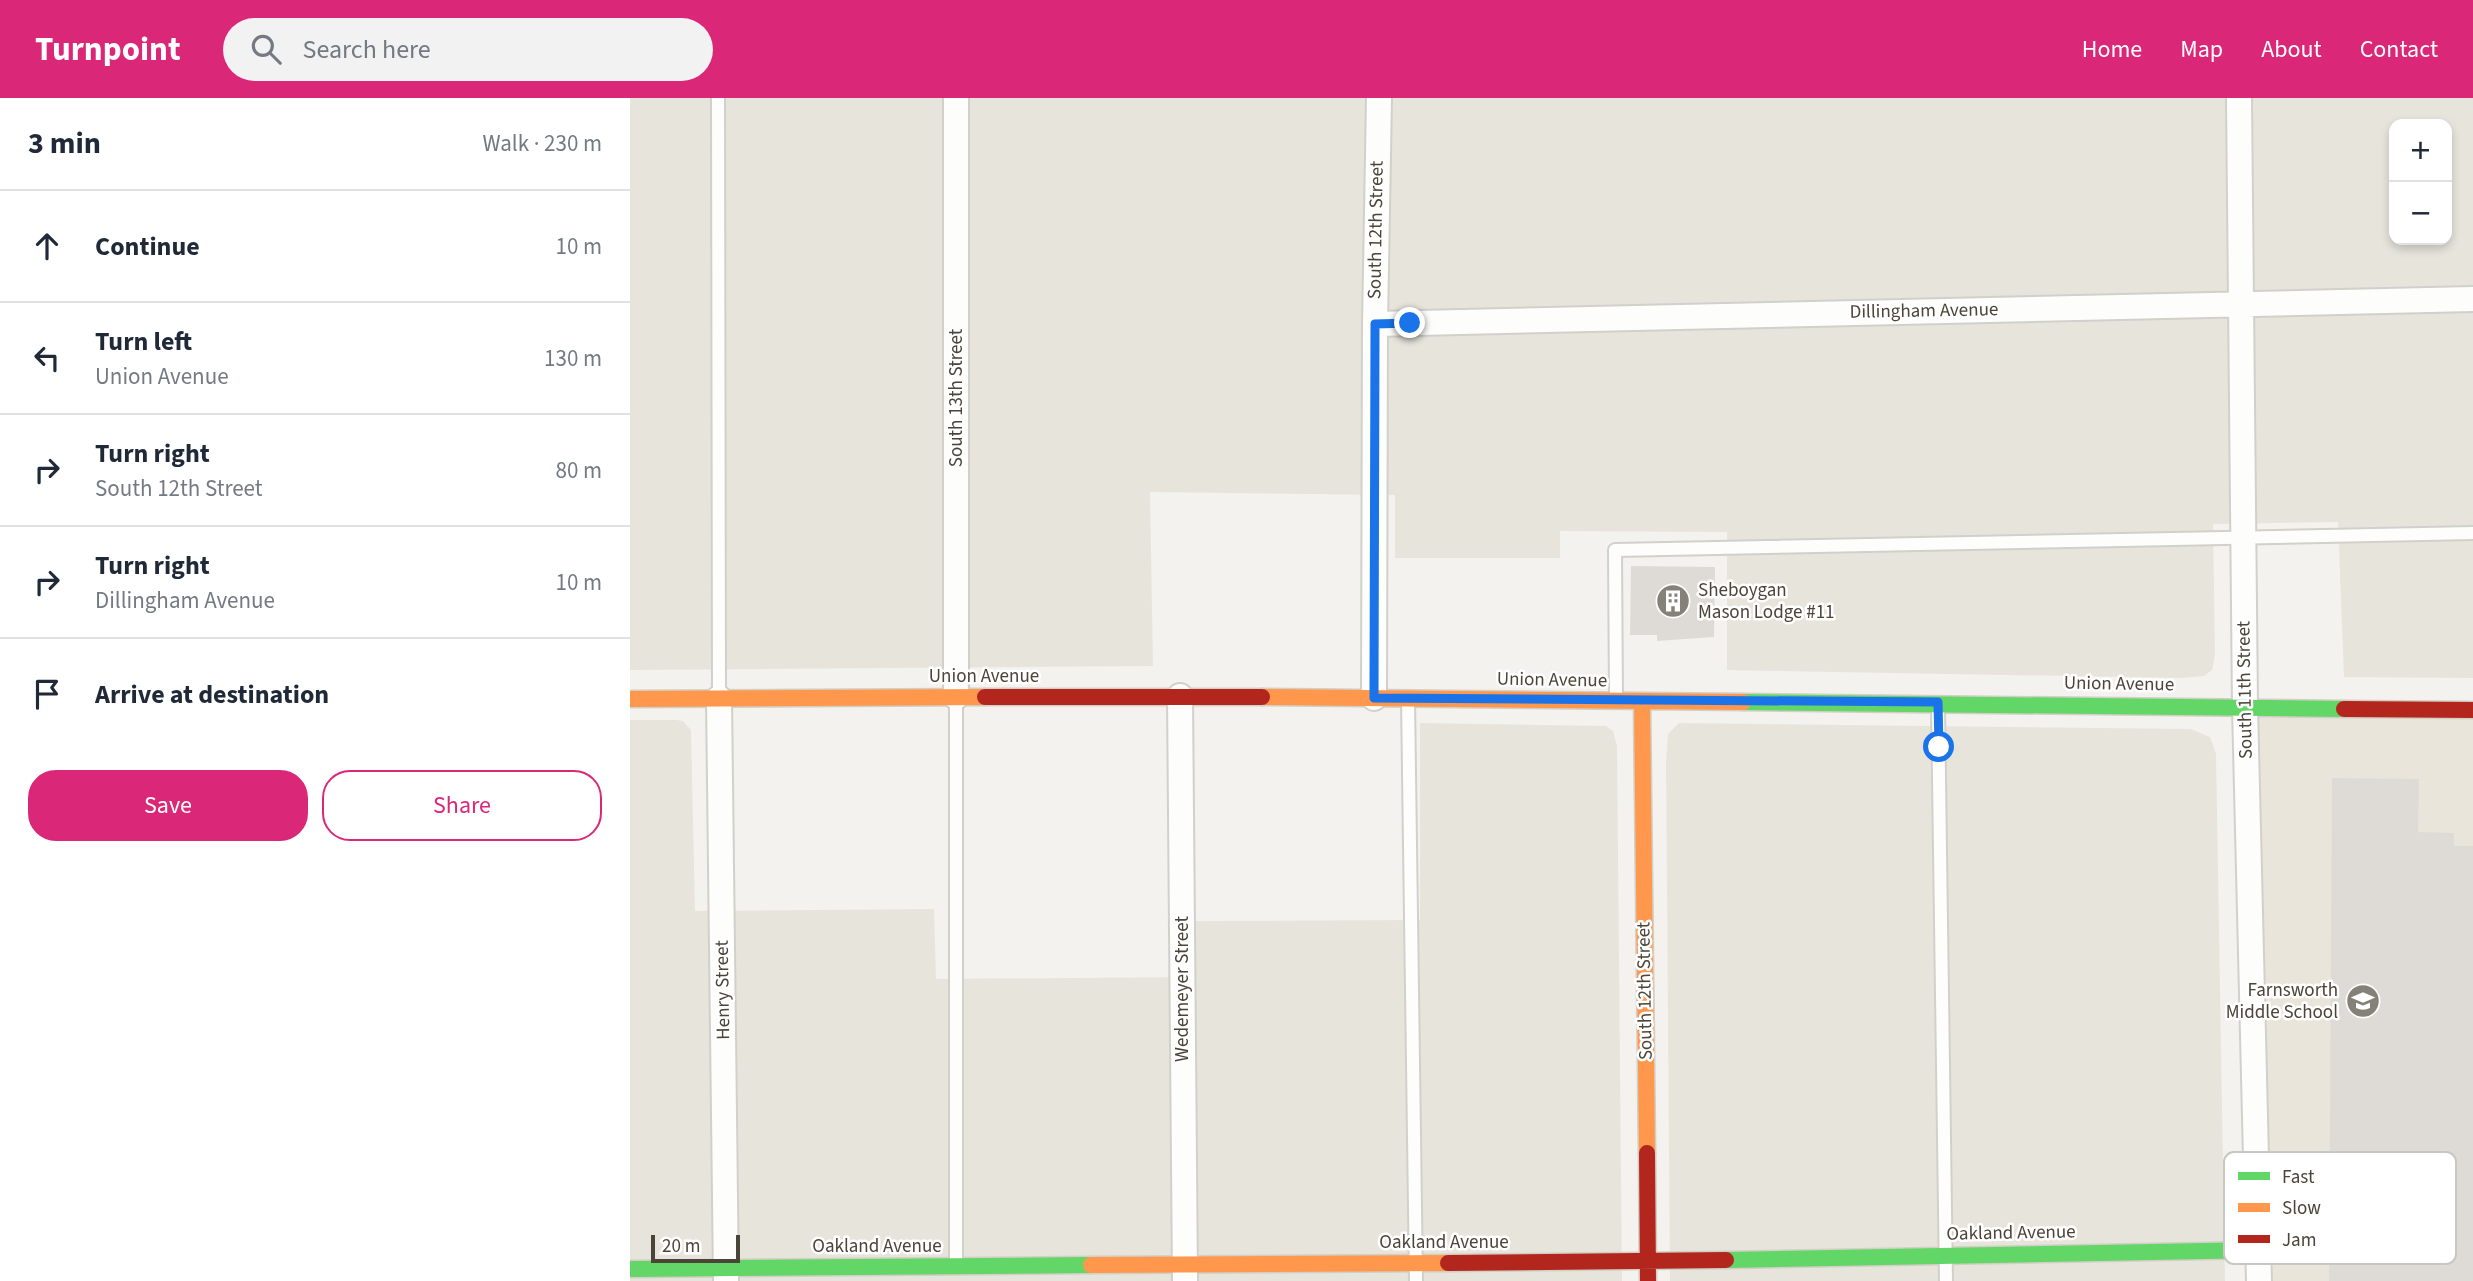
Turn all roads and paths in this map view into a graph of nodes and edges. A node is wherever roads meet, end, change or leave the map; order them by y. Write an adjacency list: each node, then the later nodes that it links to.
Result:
1 (718, 98): 12 (lane)
2 (956, 98): 11 (street, South 13th Street)
3 (1379, 98): 7 (street, South 12th Street)
4 (2239, 98): 6 (street, South 11th Street)
5 (2473, 299): 6 (street, Dillingham Avenue)
6 (2240, 303): 7 (street, Dillingham Avenue); 9 (street, South 11th Street)
7 (1375, 324): 13 (street, South 12th Street)
8 (2473, 533): 9 (lane)
9 (2243, 537): 16 (lane); 19 (street, South 11th Street)
10 (1180, 696): 11 (street, Union Avenue); 13 (street, Union Avenue); 27 (street, Wedemeyer Street)
11 (956, 697): 12 (street, Union Avenue); 28 (lane)
12 (719, 698): 14 (street, Union Avenue); 29 (street, Henry Street)
13 (1374, 698): 15 (street, Union Avenue)
14 (630, 699)
15 (1408, 699): 16 (street, Union Avenue); 25 (lane)
16 (1616, 702): 17 (street, Union Avenue)
17 (1642, 702): 18 (street, Union Avenue); 24 (street, South 12th Street)
18 (1938, 702): 19 (street, Union Avenue); 23 (lane)
19 (2245, 707): 20 (street, Union Avenue); 21 (street, South 11th Street)
20 (2473, 710)
21 (2256, 1152)
22 (2224, 1251): 23 (street, Oakland Avenue)
23 (1945, 1255): 24 (street, Oakland Avenue); 32 (lane)
24 (1648, 1261): 25 (street, Oakland Avenue); 31 (street, South 12th Street)
25 (1416, 1263): 27 (street, Oakland Avenue); 30 (lane)
26 (630, 1269): 29 (street, Oakland Avenue)
27 (1185, 1272): 28 (street, Oakland Avenue)
28 (956, 1274): 29 (street, Oakland Avenue)
29 (726, 1275)
30 (1416, 1281)
31 (1648, 1281)
32 (1946, 1281)

